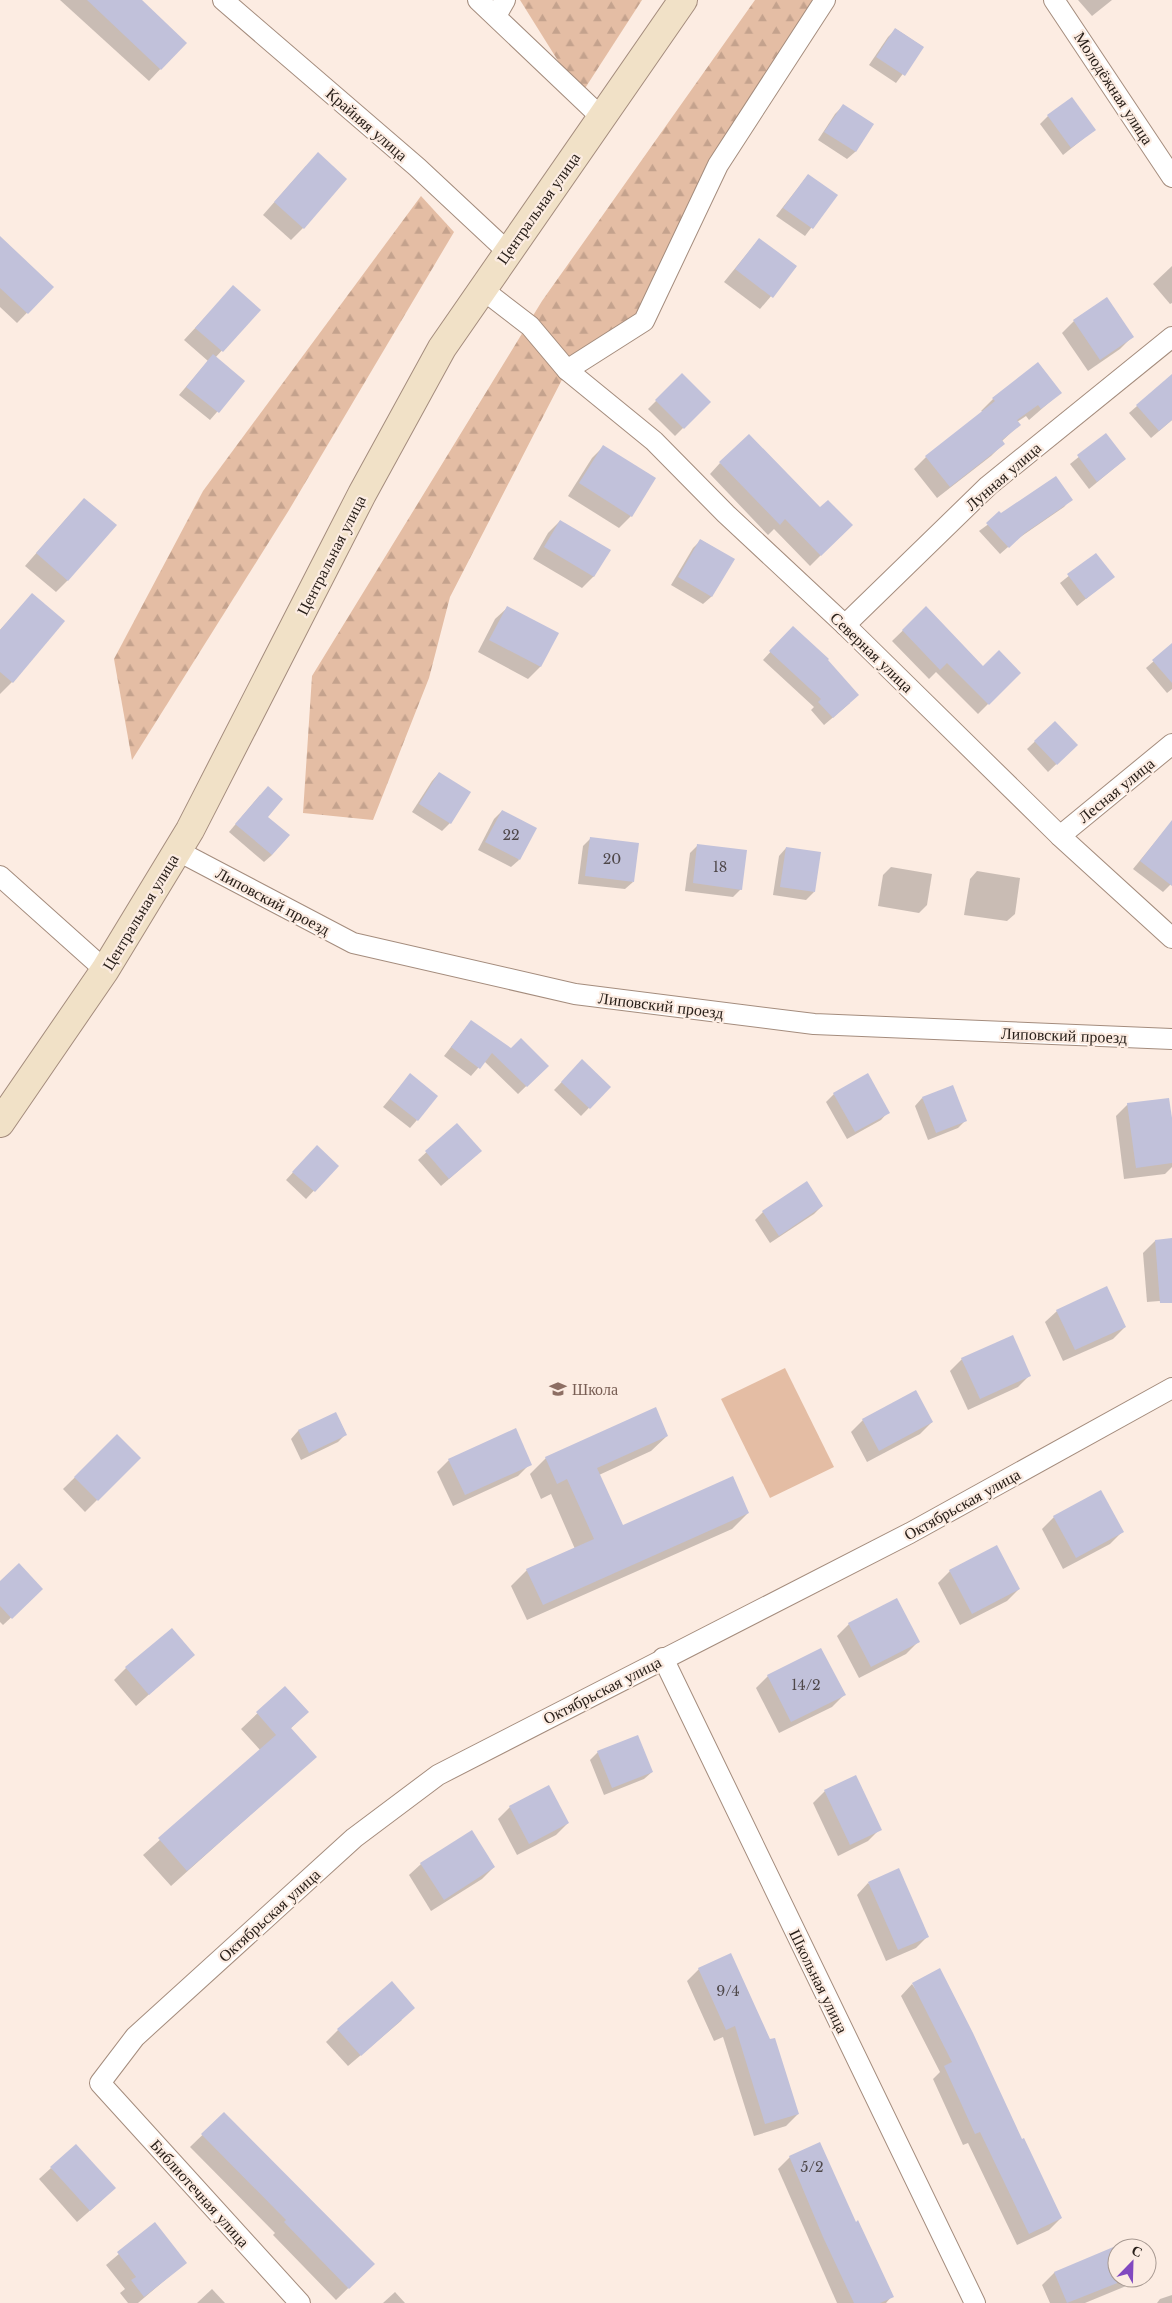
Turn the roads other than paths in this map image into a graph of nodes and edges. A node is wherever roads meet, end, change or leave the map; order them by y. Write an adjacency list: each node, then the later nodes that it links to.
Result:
1 (223, 0): 9 (street, Крайняя улица)
2 (478, 0): 6 (street)
3 (683, 0): 7 (main road, Центральная улица)
4 (825, 0): 12 (street)
5 (1054, 0): 8 (street, Молодёжная улица)
6 (500, 8): 7 (street)
7 (601, 117): 9 (main road, Центральная улица)
8 (1172, 177)
9 (508, 252): 10 (main road, Центральная улица)
10 (482, 289): 12 (street, Северная улица); 16 (main road, Центральная улица)
11 (1172, 337): 13 (street, Лунная улица)
12 (567, 370): 13 (street, Северная улица)
13 (845, 625): 15 (street, Северная улица)
14 (1172, 744): 15 (street, Лесная улица)
15 (1060, 836): 18 (street, Северная улица)
16 (178, 851): 19 (main road, Центральная улица); 20 (street, Липовский проезд)
17 (0, 876): 19 (street)
18 (1172, 938)
19 (105, 970): 21 (main road, Центральная улица)
20 (1172, 1039)
21 (0, 1122)
22 (1172, 1388): 23 (street, Октябрьская улица)
23 (663, 1658): 24 (street, Октябрьская улица); 26 (street, Школьная улица)
24 (100, 2083): 25 (street, Библиотечная улица)
25 (300, 2303)
26 (975, 2303)

